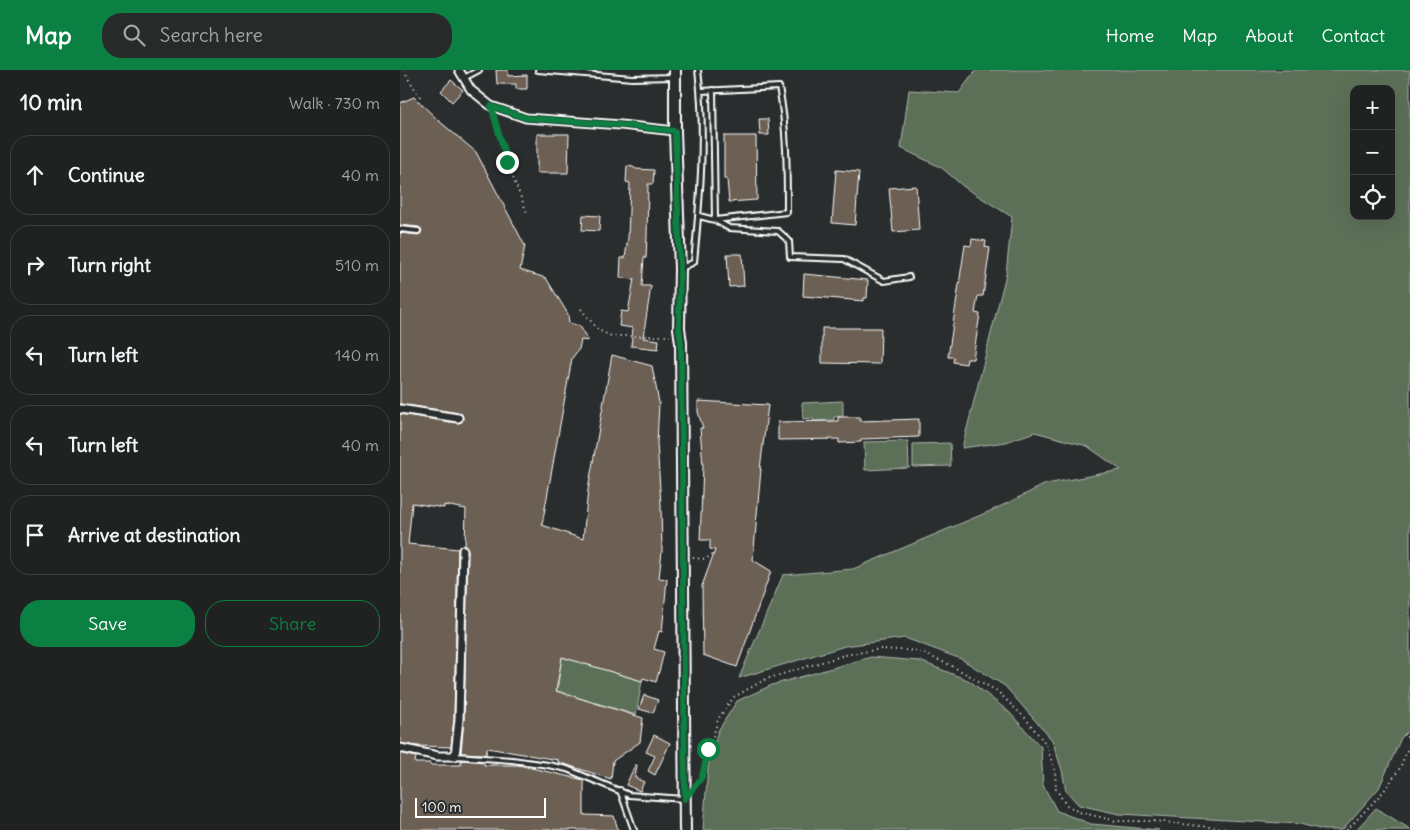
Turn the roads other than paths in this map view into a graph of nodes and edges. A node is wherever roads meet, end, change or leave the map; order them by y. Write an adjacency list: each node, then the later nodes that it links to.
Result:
1 (459, 70): 6 (street)
2 (479, 70): 6 (lane)
3 (538, 70): 5 (lane)
4 (698, 70): 8 (lane)
5 (676, 73): 9 (main road)
6 (464, 78): 9 (street)
7 (713, 90): 8 (lane); 11 (lane); 11 (lane)
8 (701, 91): 10 (lane)
9 (675, 131): 14 (main road)
10 (699, 216): 11 (lane); 14 (lane)
11 (715, 220): 15 (lane)
12 (400, 229): 13 (lane)
13 (418, 231)
14 (680, 269): 22 (main road)
15 (909, 276)
16 (400, 409): 17 (street)
17 (458, 418)
18 (463, 550): 20 (street)
19 (400, 748): 20 (street)
20 (455, 756): 21 (lane)
21 (620, 790): 22 (lane); 23 (lane)
22 (685, 799): 24 (main road)
23 (634, 830)
24 (686, 830)

